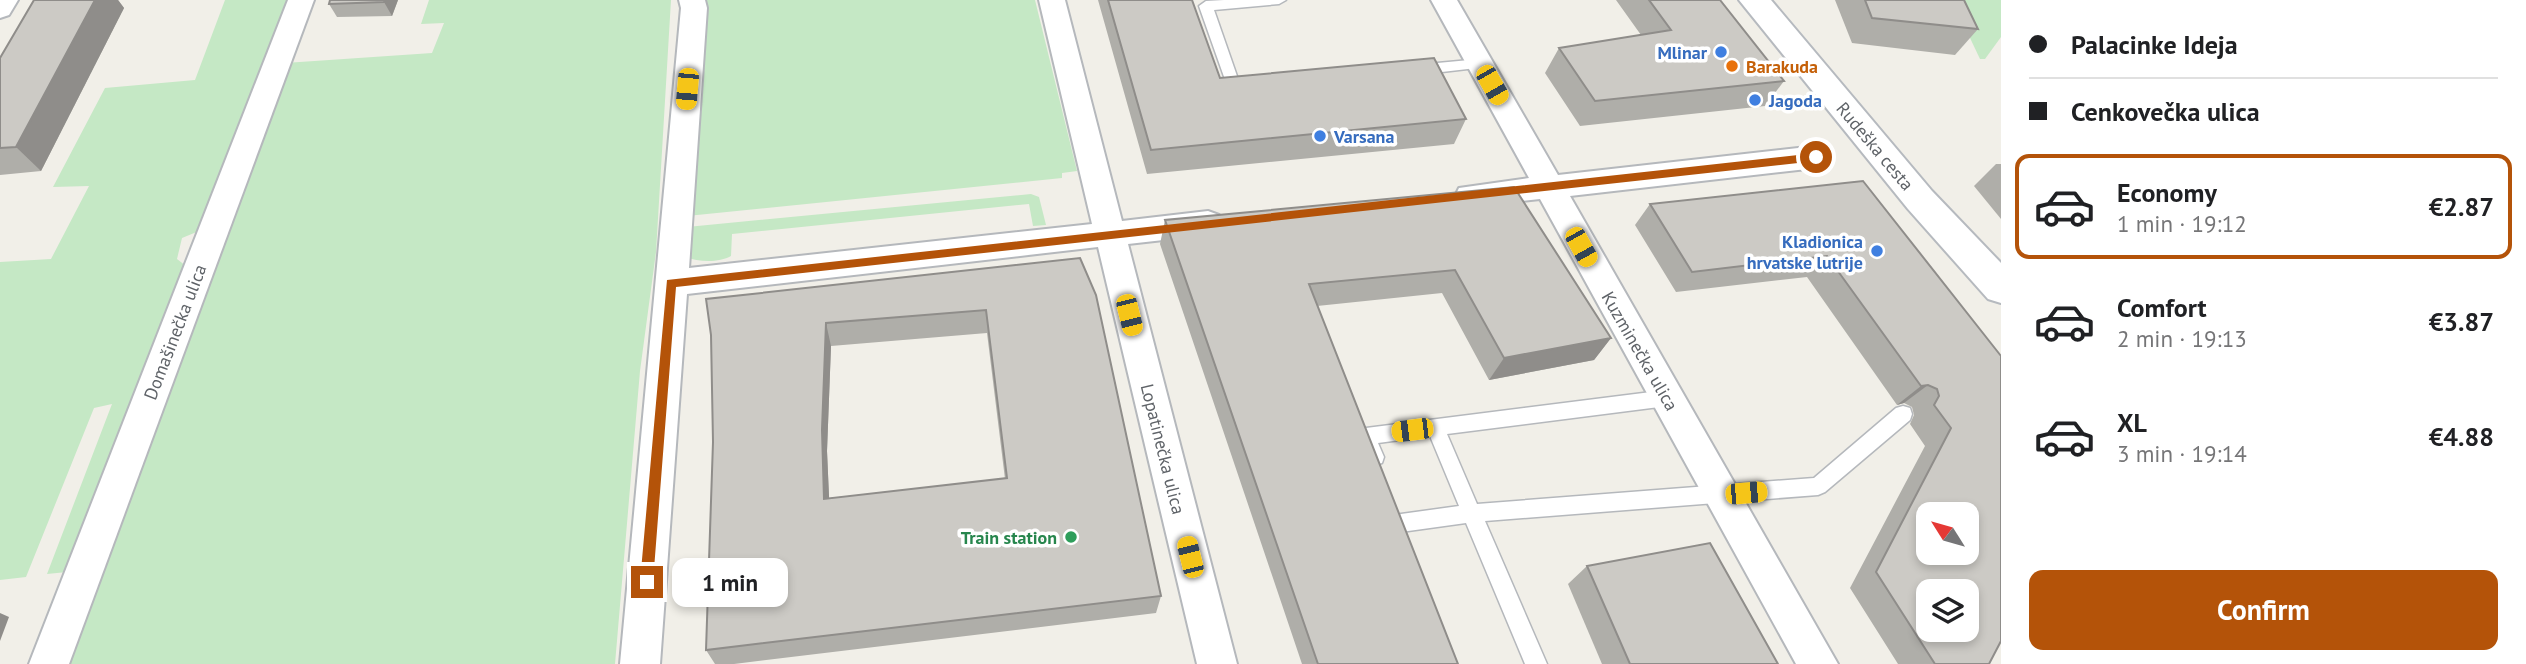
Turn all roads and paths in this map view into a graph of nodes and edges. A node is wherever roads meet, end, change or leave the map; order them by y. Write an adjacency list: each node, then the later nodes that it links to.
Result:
1 (5, 0): 8 (street)
2 (301, 0): 26 (street, Domašinečka ulica)
3 (692, 0): 17 (street)
4 (1052, 0): 16 (street, Lopatinečka ulica)
5 (1279, 0): 11 (lane)
6 (1444, 0): 9 (street, Kuzminečka ulica)
7 (1755, 0): 18 (street, Rudeška cesta)
8 (0, 9)
9 (1480, 64): 10 (lane); 13 (street, Kuzminečka ulica)
10 (1403, 71)
11 (1259, 82)
12 (1816, 157): 13 (street)
13 (1550, 188): 14 (street); 19 (street, Kuzminečka ulica)
14 (1441, 199)
15 (1233, 220): 16 (street)
16 (1109, 233): 17 (street); 28 (street, Lopatinečka ulica)
17 (671, 283): 27 (street)
18 (2001, 288)
19 (1667, 398): 21 (lane); 23 (street, Kuzminečka ulica)
20 (1903, 414): 23 (lane)
21 (1435, 427): 22 (lane); 24 (lane)
22 (1381, 473)
23 (1722, 496): 24 (lane); 30 (street, Kuzminečka ulica)
24 (1472, 513): 25 (lane); 29 (lane)
25 (1411, 548)
26 (49, 664)
27 (640, 664)
28 (1217, 664)
29 (1536, 664)
30 (1818, 664)

